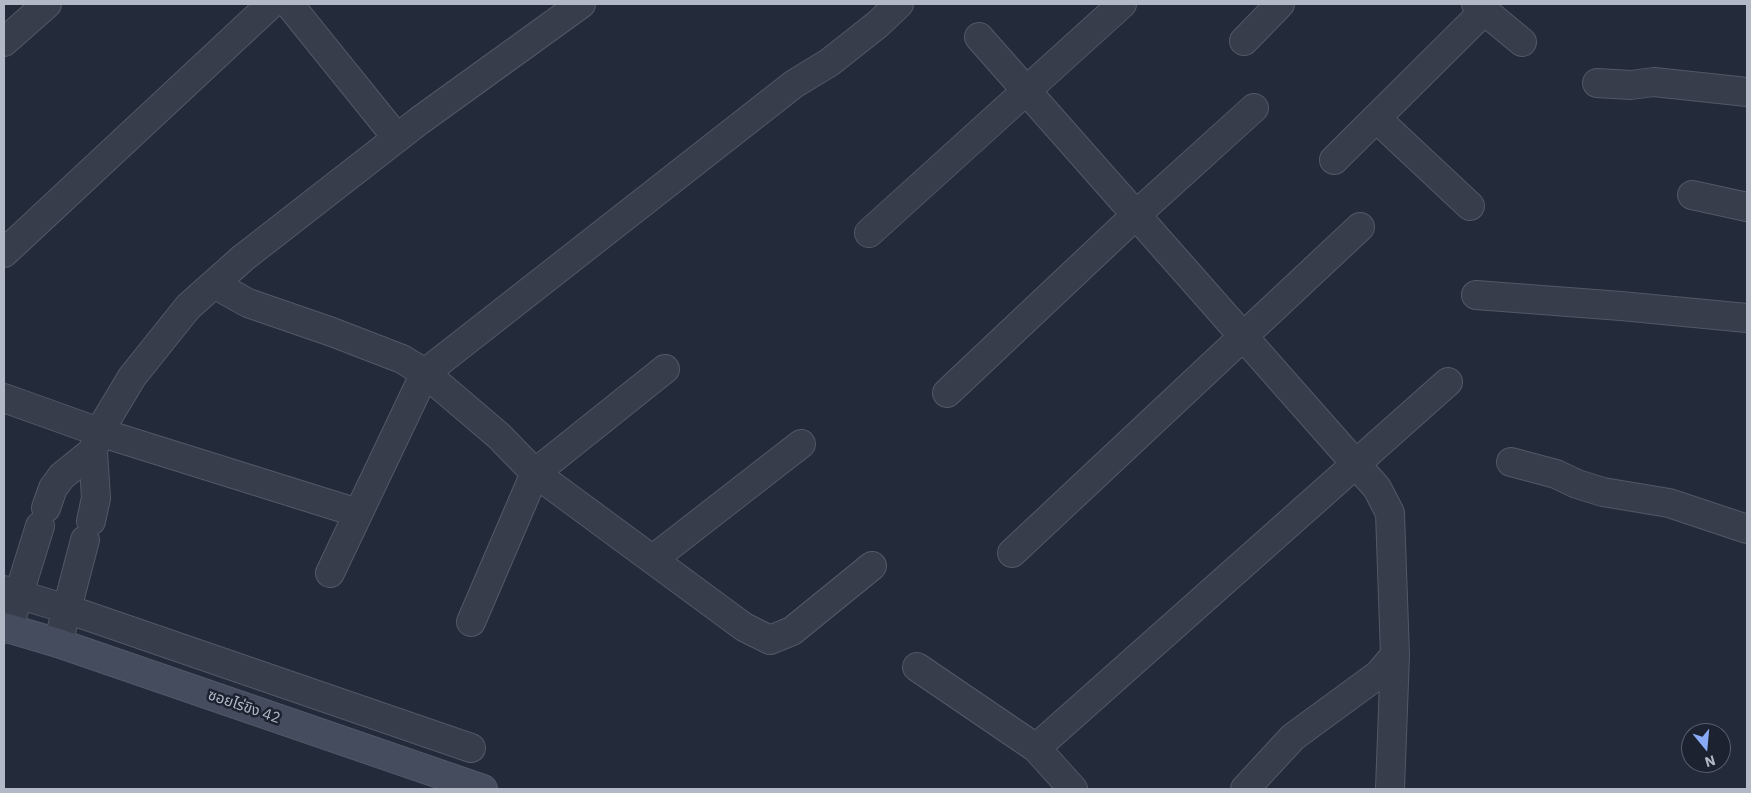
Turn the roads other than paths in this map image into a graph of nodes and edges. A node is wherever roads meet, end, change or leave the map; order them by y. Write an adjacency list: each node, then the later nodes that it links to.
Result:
1 (48, 4): 11 (street)
2 (271, 4): 26 (street)
3 (289, 4): 18 (street)
4 (581, 4): 18 (street)
5 (898, 4): 32 (street)
6 (1122, 4): 14 (street)
7 (1280, 4): 10 (street)
8 (1481, 7): 12 (street); 17 (street)
9 (980, 37): 14 (street)
10 (1244, 41)
11 (4, 42)
12 (1522, 42)
13 (1597, 83): 15 (street)
14 (1026, 90): 23 (street); 25 (street)
15 (1747, 92)
16 (1254, 108): 23 (street)
17 (1376, 118): 19 (street); 21 (street)
18 (397, 138): 27 (street)
19 (1334, 160)
20 (1692, 195): 22 (street)
21 (1470, 206)
22 (1747, 207)
23 (1137, 214): 30 (street); 34 (street)
24 (1360, 227): 30 (street)
25 (869, 233)
26 (4, 253)
27 (214, 284): 32 (street); 36 (street)
28 (1476, 295): 29 (street)
29 (1747, 318)
30 (1244, 338): 39 (street); 43 (street)
31 (665, 369): 40 (street)
32 (425, 373): 40 (street); 41 (street)
33 (1448, 382): 39 (street)
34 (947, 393)
35 (4, 398): 36 (street)
36 (96, 441): 41 (street); 47 (street); 48 (street)
37 (801, 444): 44 (street)
38 (1510, 462): 42 (street)
39 (1356, 464): 52 (street); 55 (street)
40 (535, 473): 44 (street); 49 (street)
41 (358, 513): 46 (street)
42 (1747, 528)
43 (1012, 553)
44 (653, 559): 45 (street)
45 (872, 566)
46 (330, 573)
47 (11, 593): 48 (street); 50 (street)
48 (67, 609): 51 (street); 54 (street)
49 (471, 622)
50 (6, 628): 51 (street, ซอยไร่ขิง 42)
51 (58, 643): 56 (street, ซอยไร่ขิง 42)
52 (1394, 655): 58 (street); 59 (street)
53 (918, 667): 55 (street)
54 (471, 748)
55 (1036, 748): 57 (street)
56 (483, 789)
57 (1072, 789)
58 (1246, 789)
59 (1390, 789)

